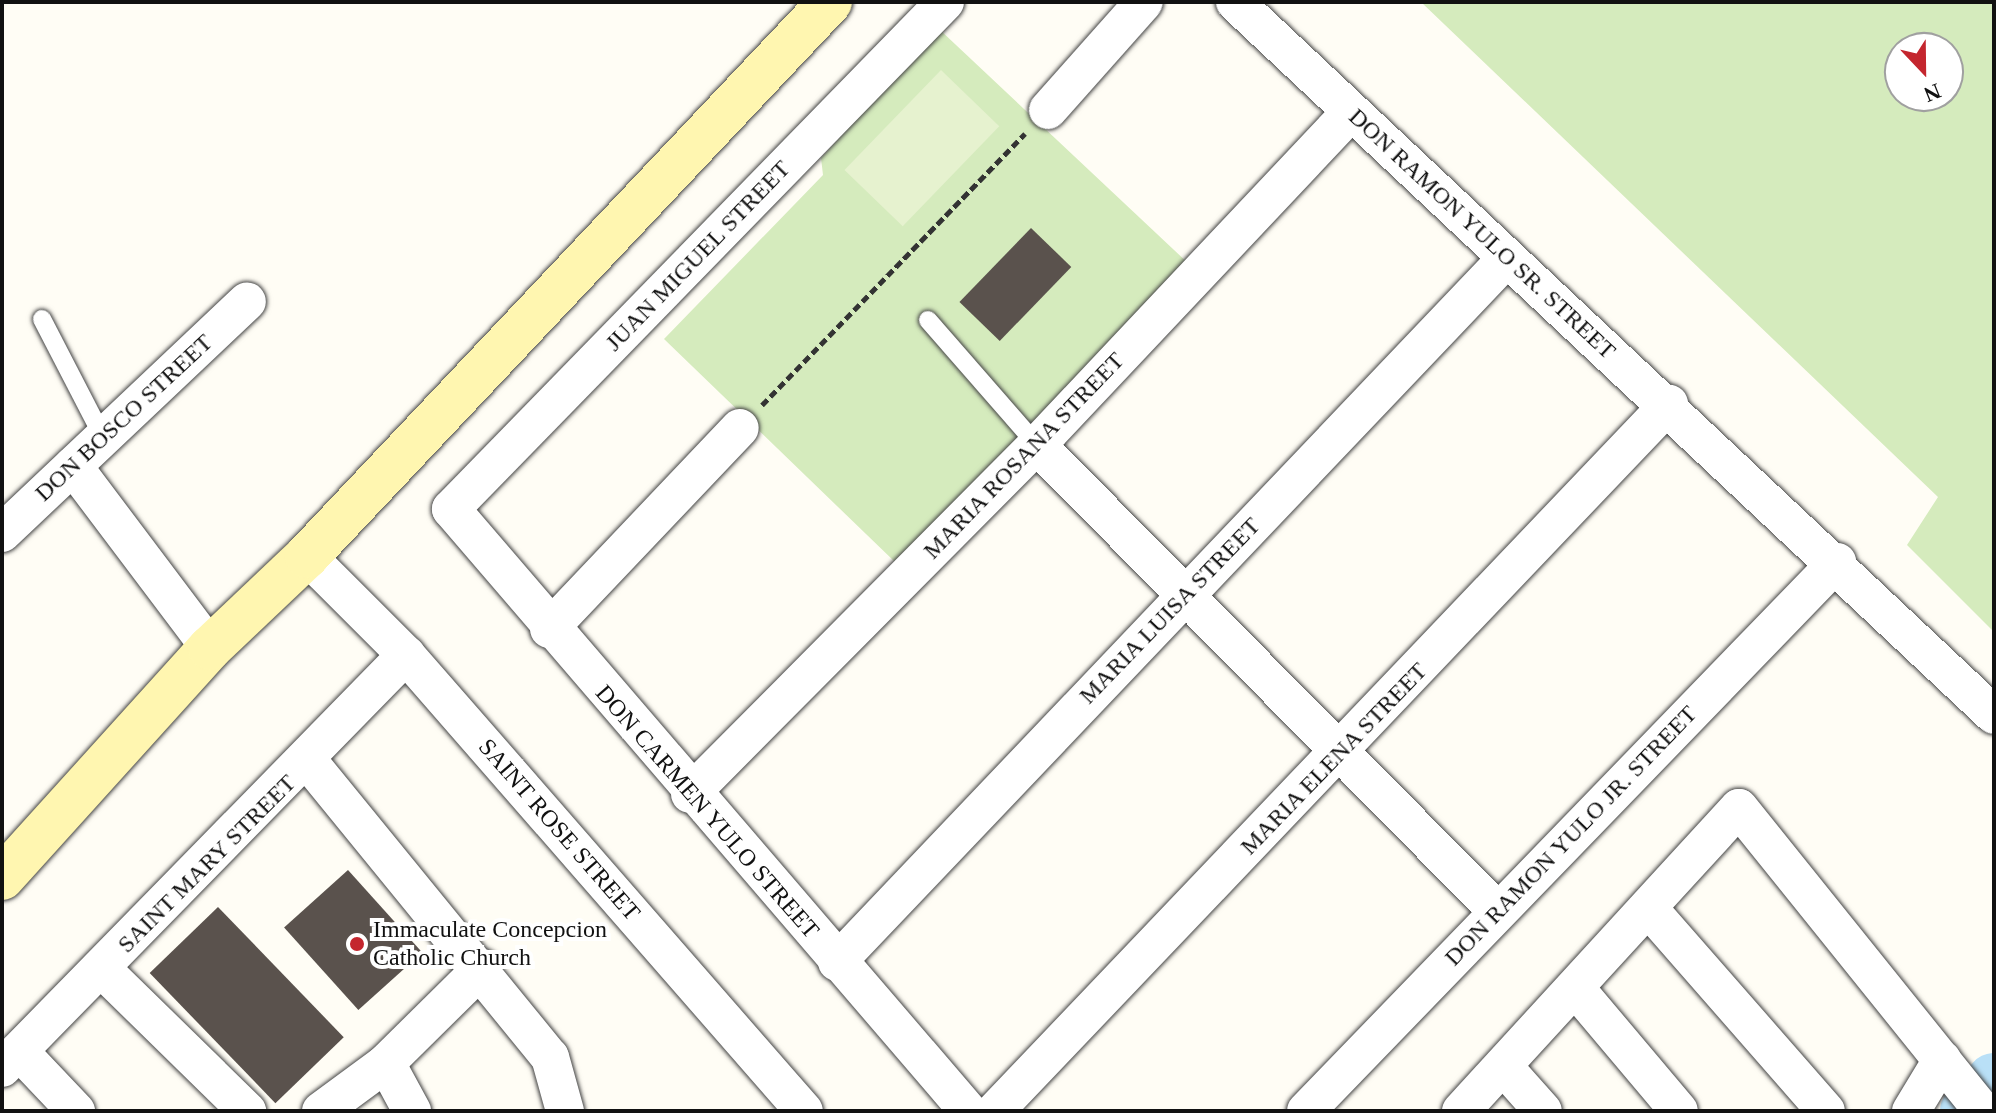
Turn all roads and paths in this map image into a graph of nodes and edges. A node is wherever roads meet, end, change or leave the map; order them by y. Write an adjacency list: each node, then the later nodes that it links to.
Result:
1 (830, 2): 18 (street)
2 (945, 2): 16 (street, JUAN MIGUEL STREET)
3 (1144, 2): 5 (street)
4 (1235, 2): 6 (street, DON RAMON YULO SR. STREET)
5 (1048, 110): 12 (path)
6 (1351, 112): 7 (street, DON RAMON YULO SR. STREET); 14 (street, MARIA ROSANA STREET)
7 (1504, 261): 11 (street, DON RAMON YULO SR. STREET); 20 (street, MARIA LUISA STREET)
8 (247, 301): 13 (street, DON BOSCO STREET)
9 (42, 319): 13 (lane)
10 (928, 320): 14 (lane)
11 (1669, 404): 19 (street, DON RAMON YULO SR. STREET); 25 (street, MARIA ELENA STREET)
12 (740, 428): 21 (street)
13 (104, 439): 15 (street, DON BOSCO STREET)
14 (1037, 445): 20 (street); 27 (street, MARIA ROSANA STREET)
15 (73, 466): 17 (street, DON BOSCO STREET); 22 (street)
16 (451, 509): 21 (street, DON CARMEN YULO STREET)
17 (2, 533)
18 (307, 556): 22 (street); 23 (street, SAINT ROSE STREET)
19 (1837, 562): 24 (street, DON RAMON YULO SR. STREET); 30 (street, DON RAMON YULO JR. STREET)
20 (1186, 594): 25 (street); 31 (street, MARIA LUISA STREET)
21 (549, 629): 27 (street, DON CARMEN YULO STREET)
22 (210, 648): 28 (street)
23 (406, 655): 26 (street, SAINT MARY STREET); 44 (street, SAINT ROSE STREET)
24 (1994, 715)
25 (1344, 751): 30 (street); 46 (street, MARIA ELENA STREET)
26 (309, 762): 32 (street); 33 (street, SAINT MARY STREET)
27 (690, 794): 31 (street, DON CARMEN YULO STREET)
28 (2, 878)
29 (1650, 910): 34 (street); 38 (street); 51 (street)
30 (1497, 911): 47 (street, DON RAMON YULO JR. STREET)
31 (837, 962): 45 (street, DON CARMEN YULO STREET)
32 (482, 968): 36 (street); 43 (street)
33 (103, 970): 35 (street, SAINT MARY STREET); 40 (street)
34 (1577, 990): 37 (street); 50 (street)
35 (10, 1059): 39 (street)
36 (386, 1063): 41 (street); 42 (street)
37 (1503, 1066): 48 (street); 49 (street)
38 (1949, 1067): 52 (street); 53 (street)
39 (76, 1111)
40 (247, 1111)
41 (321, 1111)
42 (412, 1111)
43 (565, 1111)
44 (804, 1111)
45 (968, 1111)
46 (995, 1111)
47 (1306, 1111)
48 (1461, 1111)
49 (1543, 1111)
50 (1679, 1111)
51 (1826, 1111)
52 (1911, 1111)
53 (1983, 1111)

